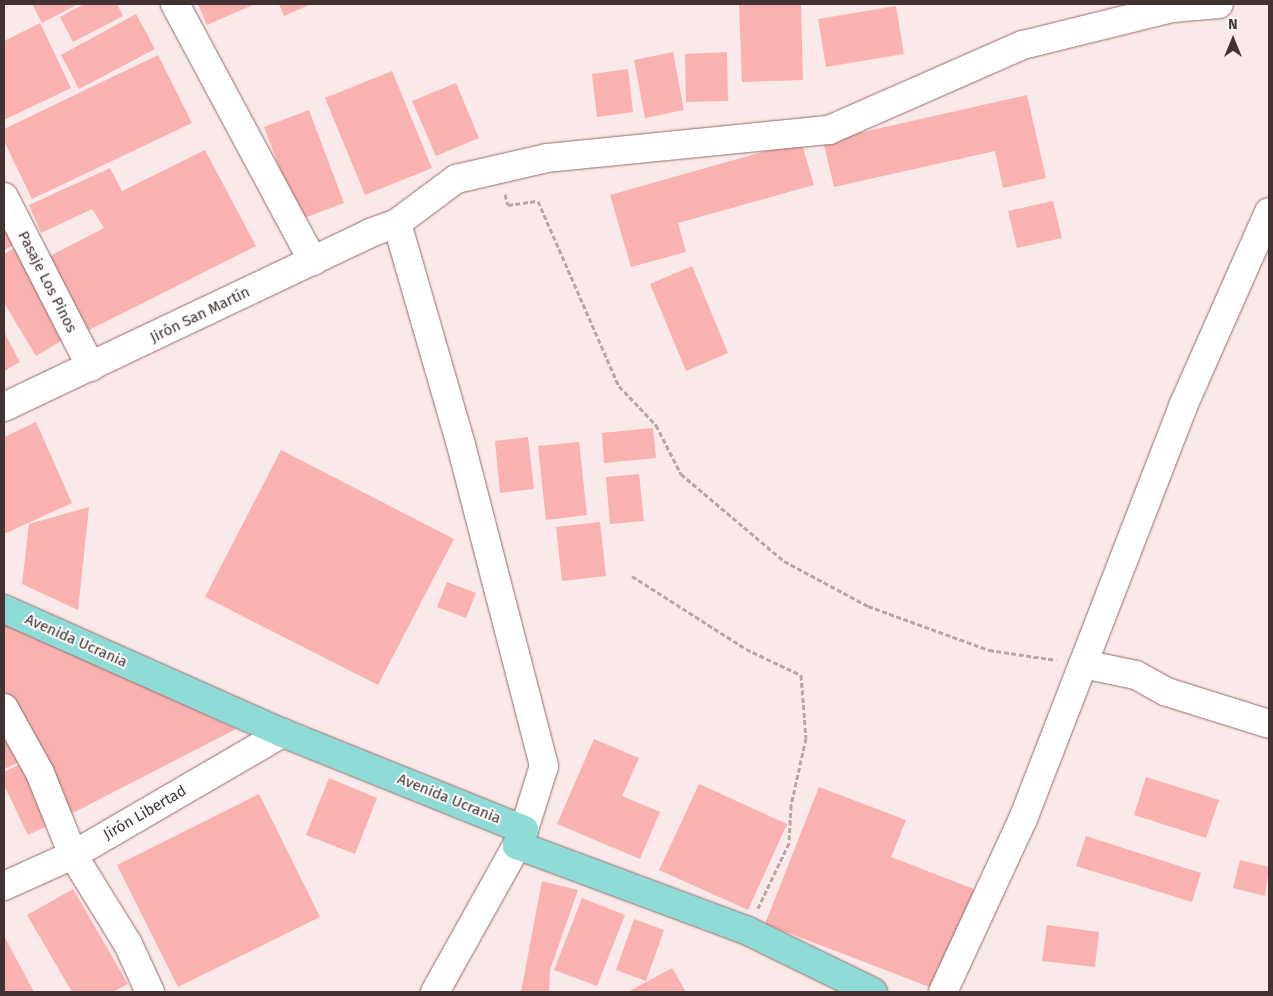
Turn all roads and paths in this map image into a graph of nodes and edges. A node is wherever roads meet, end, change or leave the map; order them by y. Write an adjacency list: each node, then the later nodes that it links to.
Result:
1 (176, 4): 7 (street)
2 (1206, 4): 3 (street, Jirón San Martín)
3 (500, 169): 6 (street, Jirón San Martín); 12 (path)
4 (4, 197): 8 (street, Pasaje Los Pinos)
5 (1269, 212): 12 (street)
6 (398, 224): 7 (street, Jirón San Martín); 16 (street)
7 (313, 261): 8 (street, Jirón San Martín)
8 (91, 367): 9 (street, Jirón San Martín)
9 (4, 408)
10 (632, 576): 19 (path)
11 (4, 609): 15 (main road, Avenida Ucrania)
12 (1083, 664): 14 (street); 23 (street)
13 (4, 708): 17 (street)
14 (1269, 724)
15 (283, 733): 16 (main road, Avenida Ucrania); 17 (street, Jirón Libertad)
16 (520, 837): 19 (main road, Avenida Ucrania); 22 (street)
17 (73, 854): 18 (street, Jirón Libertad); 21 (street)
18 (4, 886)
19 (748, 931): 20 (main road, Avenida Ucrania)
20 (859, 990)
21 (150, 992)
22 (435, 992)
23 (943, 992)

